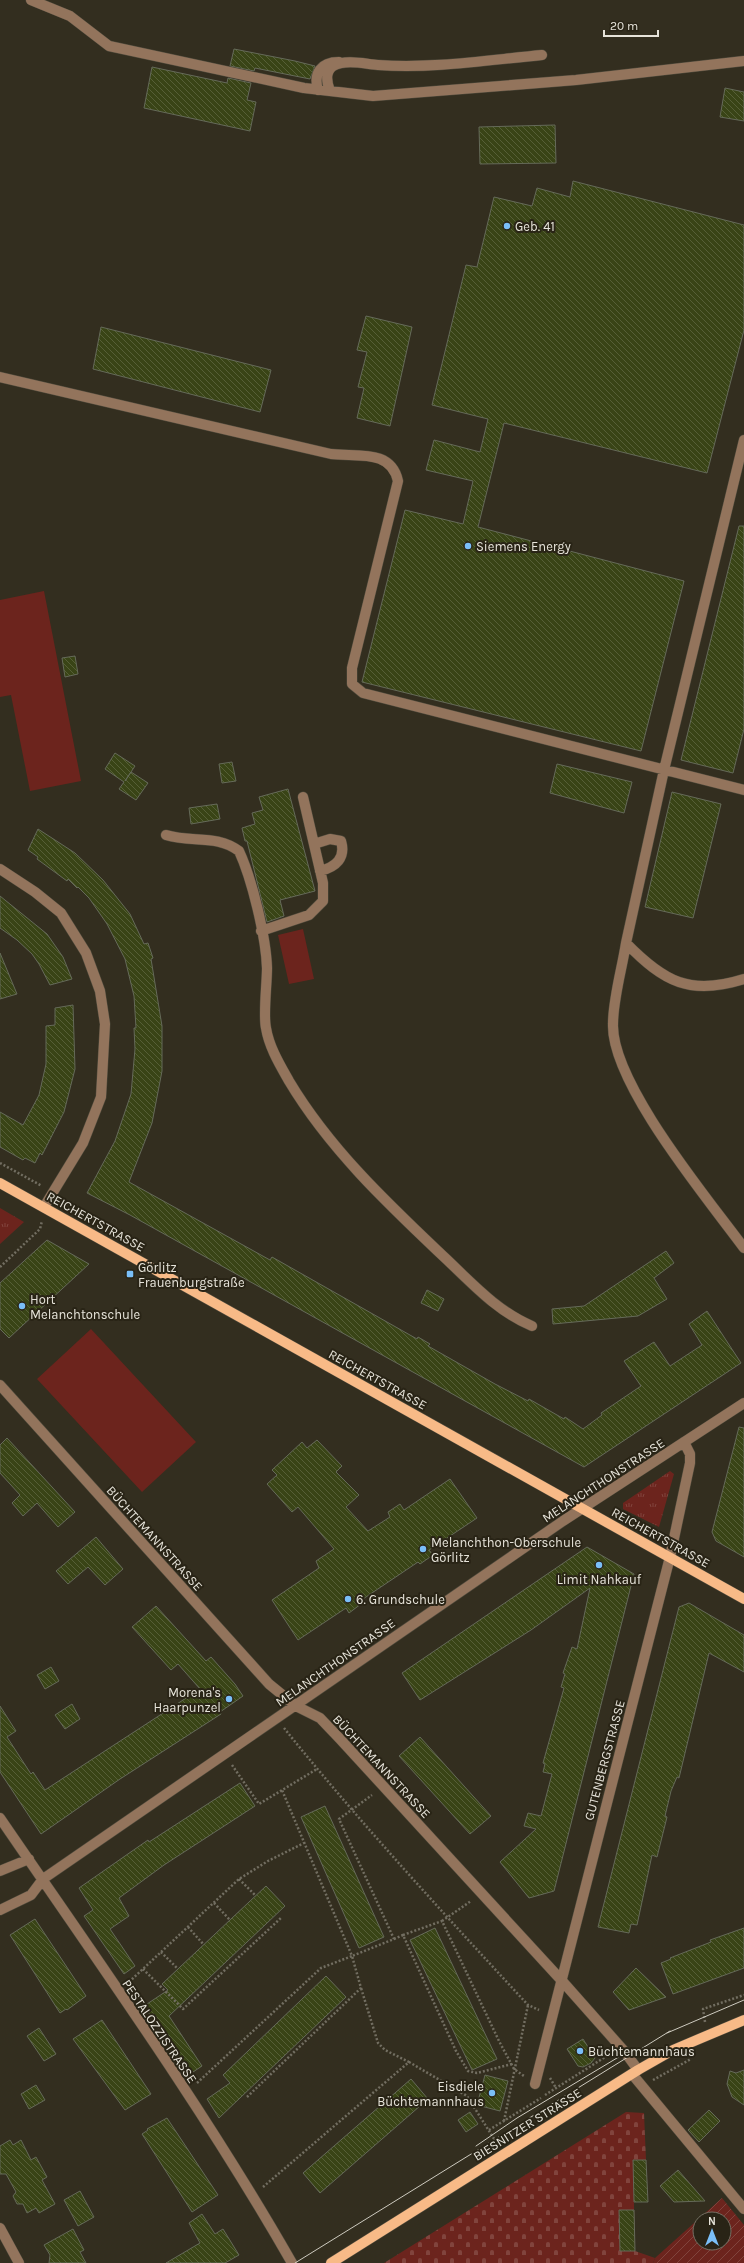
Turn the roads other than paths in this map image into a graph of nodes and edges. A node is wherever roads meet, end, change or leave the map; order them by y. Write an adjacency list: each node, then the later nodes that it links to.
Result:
1 (32, 0): 5 (street)
2 (542, 54): 4 (street)
3 (744, 61): 6 (street)
4 (350, 62): 5 (street); 6 (street)
5 (318, 90): 6 (street)
6 (330, 91)
7 (0, 377): 9 (street)
8 (744, 440): 9 (street)
9 (664, 770): 10 (street); 17 (street)
10 (744, 790)
11 (303, 797): 13 (street)
12 (166, 835): 16 (street)
13 (314, 844): 15 (street); 15 (street)
14 (0, 869): 20 (street)
15 (320, 871): 16 (street)
16 (262, 931): 22 (street)
17 (626, 943): 18 (street); 21 (street)
18 (744, 979)
19 (0, 1183): 20 (main road, REICHERTSTRASSE)
20 (44, 1207): 26 (main road, REICHERTSTRASSE)
21 (744, 1248)
22 (532, 1326)
23 (0, 1385): 29 (street, BÜCHTEMANNSTRASSE)
24 (744, 1403): 25 (street, MELANCHTHONSTRASSE)
25 (684, 1442): 26 (street, MELANCHTHONSTRASSE); 27 (street, GUTENBERGSTRASSE)
26 (583, 1508): 27 (main road, REICHERTSTRASSE); 29 (street, MELANCHTHONSTRASSE)
27 (670, 1557): 28 (main road, REICHERTSTRASSE); 35 (street, GUTENBERGSTRASSE)
28 (744, 1599)
29 (296, 1706): 33 (street, MELANCHTHONSTRASSE); 35 (street, BÜCHTEMANNSTRASSE)
30 (0, 1818): 31 (street, PESTALOZZISTRASSE)
31 (29, 1859): 32 (street); 33 (street, PESTALOZZISTRASSE)
32 (0, 1871)
33 (43, 1880): 34 (street, MELANCHTHONSTRASSE); 42 (street, PESTALOZZISTRASSE)
34 (0, 1910)
35 (563, 1982): 37 (street, BÜCHTEMANNSTRASSE); 38 (street, GUTENBERGSTRASSE)
36 (744, 2020): 37 (main road, BIESNITZER STRASSE)
37 (635, 2072): 39 (street, BÜCHTEMANNSTRASSE); 43 (main road, BIESNITZER STRASSE)
38 (535, 2084)
39 (744, 2209)
40 (0, 2228): 41 (street)
41 (19, 2263)
42 (292, 2263)
43 (331, 2263)

